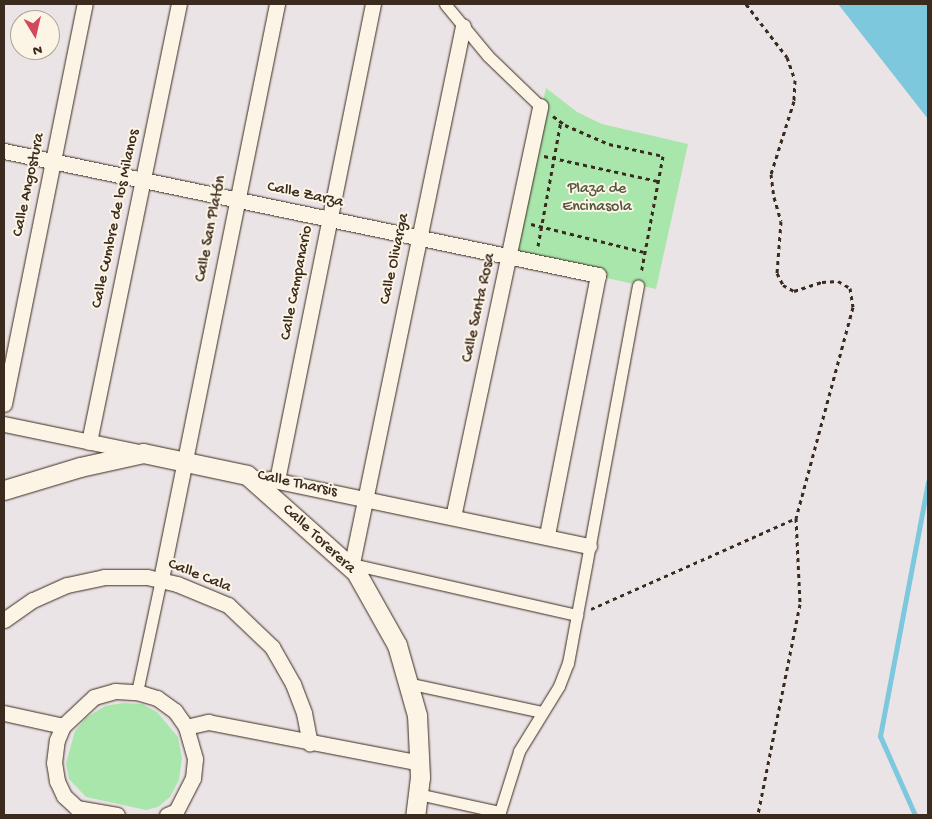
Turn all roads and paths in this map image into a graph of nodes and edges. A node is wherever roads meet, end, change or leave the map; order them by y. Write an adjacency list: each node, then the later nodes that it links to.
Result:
1 (85, 4): 12 (street, Calle Angostura)
2 (178, 4): 13 (street, Calle Cumbre de los Milanos)
3 (277, 4): 15 (street, Calle San Platón)
4 (373, 4): 16 (street, Calle Campanario)
5 (445, 4): 7 (street)
6 (746, 4): 33 (path)
7 (463, 26): 8 (street); 18 (street, Calle Olivarga)
8 (540, 106): 9 (path); 11 (street, Calle Santa Rosa)
9 (561, 122): 14 (path); 21 (path)
10 (4, 151): 12 (street, Calle Zarza)
11 (530, 153): 14 (path); 17 (street, Calle Santa Rosa)
12 (53, 161): 13 (street, Calle Zarza); 23 (street, Calle Angostura)
13 (142, 180): 15 (street, Calle Zarza); 25 (street, Calle Cumbre de los Milanos)
14 (658, 181): 19 (path)
15 (235, 199): 16 (street, Calle Zarza); 27 (street, Calle San Platón)
16 (329, 219): 18 (street, Calle Zarza); 29 (street, Calle Campanario)
17 (516, 220): 19 (path); 20 (street, Calle Santa Rosa)
18 (418, 237): 20 (street, Calle Zarza); 31 (street, Calle Olivarga)
19 (644, 252): 22 (path)
20 (508, 256): 21 (street, Calle Zarza); 32 (street, Calle Santa Rosa)
21 (535, 262): 34 (street, Calle Zarza)
22 (638, 285): 35 (street)
23 (4, 404)
24 (4, 424): 25 (street, Calle Tharsis)
25 (89, 442): 26 (street, Calle Tharsis)
26 (143, 453): 27 (street, Calle Tharsis); 30 (street)
27 (184, 462): 28 (street, Calle Tharsis); 37 (street, Calle San Platón)
28 (247, 474): 29 (street, Calle Tharsis); 36 (street, Calle Torerera)
29 (276, 480): 31 (street, Calle Tharsis)
30 (4, 490)
31 (365, 499): 32 (street, Calle Tharsis); 36 (street, Calle Olivarga)
32 (454, 517): 34 (street, Calle Tharsis)
33 (796, 518): 38 (path); 53 (path)
34 (547, 536): 35 (street, Calle Tharsis)
35 (589, 546): 38 (street)
36 (352, 566): 38 (street); 40 (street, Calle Torerera)
37 (160, 579): 39 (street, Calle Cala); 41 (street); 46 (street, Calle Cala)
38 (577, 615): 42 (street)
39 (4, 620)
40 (408, 683): 42 (street); 47 (street, Calle Torerera)
41 (137, 692): 44 (street); 45 (street)
42 (542, 712): 49 (street)
43 (4, 713): 44 (street)
44 (63, 726): 50 (street)
45 (186, 727): 46 (street); 51 (street)
46 (310, 743): 47 (street)
47 (420, 763): 48 (street, Calle Torerera)
48 (418, 794): 49 (street); 52 (street, Calle Torerera)
49 (499, 814)
50 (117, 815)
51 (167, 815)
52 (415, 815)
53 (758, 815)

